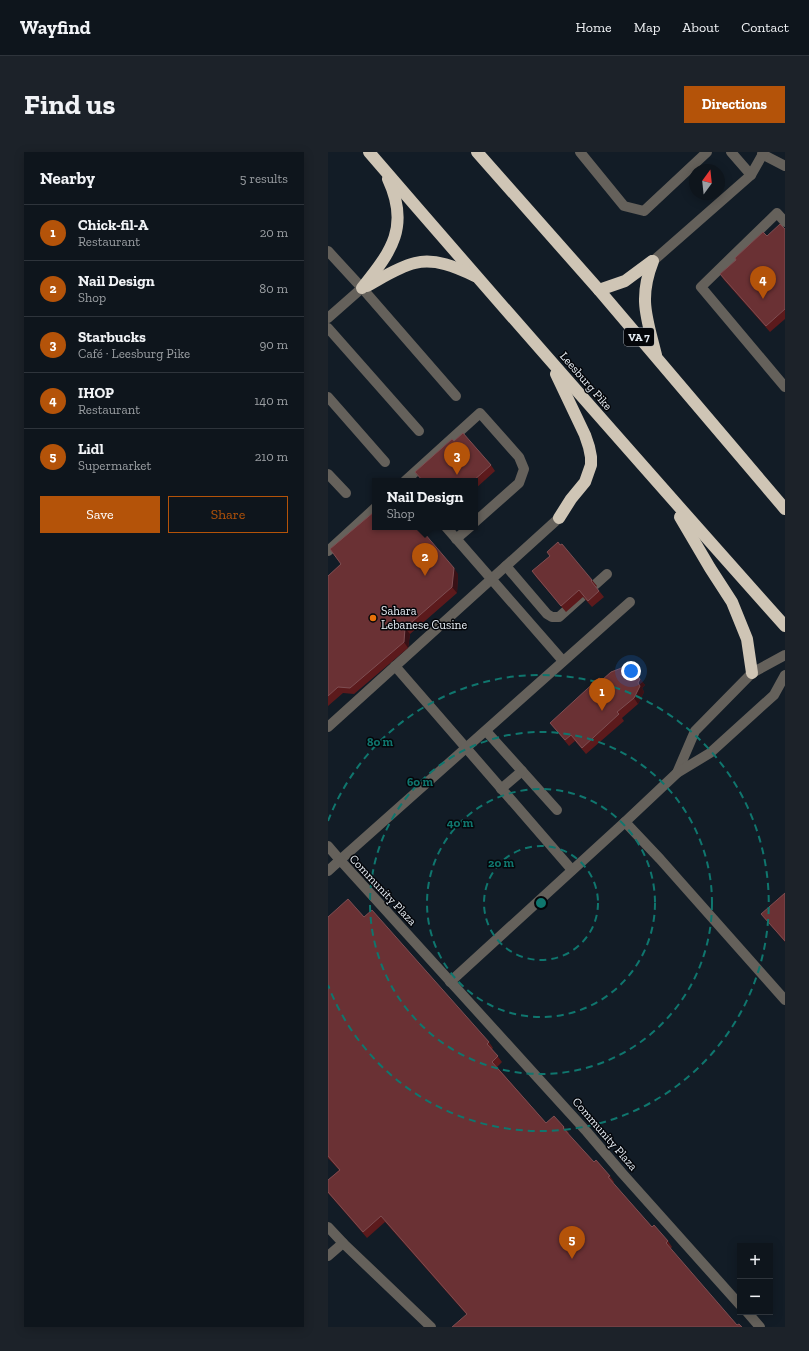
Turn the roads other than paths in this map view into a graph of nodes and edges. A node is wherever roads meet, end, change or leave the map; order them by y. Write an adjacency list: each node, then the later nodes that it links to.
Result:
1 (369, 152): 8 (highway, Leesburg Pike)
2 (478, 152): 15 (highway, VA 7)
3 (580, 152): 4 (street)
4 (707, 152)
5 (731, 152): 9 (street)
6 (763, 153): 7 (street); 9 (street)
7 (785, 166)
8 (384, 168): 13 (highway, Leesburg Pike); 14 (highway)
9 (751, 175): 12 (street)
10 (785, 222): 20 (street)
11 (328, 251): 14 (street)
12 (653, 261): 15 (highway); 18 (highway)
13 (478, 277): 14 (highway); 19 (highway, Leesburg Pike)
14 (362, 288): 16 (street); 21 (street)
15 (599, 290): 18 (highway, VA 7)
16 (328, 318)
17 (328, 328): 23 (street)
18 (656, 357): 29 (highway, VA 7)
19 (549, 360): 28 (highway, Leesburg Pike); 31 (highway)
20 (785, 387)
21 (456, 396)
22 (328, 397): 24 (street)
23 (419, 432)
24 (385, 462)
25 (328, 474): 27 (street)
26 (408, 478): 32 (street)
27 (346, 493)
28 (669, 496): 41 (highway, Leesburg Pike); 45 (highway)
29 (785, 510)
30 (372, 511): 36 (street)
31 (559, 518): 37 (street)
32 (478, 519)
33 (448, 530): 35 (street)
34 (466, 530): 35 (street)
35 (456, 539): 39 (street)
36 (328, 551)
37 (506, 566): 38 (street); 39 (street)
38 (607, 574)
39 (491, 579): 43 (street); 44 (street)
40 (630, 602): 43 (street)
41 (785, 626)
42 (785, 655): 45 (street)
43 (563, 661): 48 (street)
44 (395, 666): 47 (street); 49 (street)
45 (752, 673): 51 (street)
46 (785, 675): 51 (street)
47 (328, 727)
48 (486, 730): 49 (street); 50 (street)
49 (466, 748): 52 (street); 56 (street)
50 (522, 771): 52 (street); 53 (street)
51 (677, 772): 54 (street)
52 (501, 789): 57 (street)
53 (557, 810)
54 (625, 822): 57 (street); 60 (street)
55 (328, 846): 56 (street)
56 (340, 860): 58 (street, Community Plaza); 59 (street, Community Plaza)
57 (572, 870): 59 (street)
58 (328, 871)
59 (450, 982): 64 (street, Community Plaza)
60 (785, 1000)
61 (328, 1227): 62 (street)
62 (343, 1243): 63 (street); 66 (street)
63 (328, 1256)
64 (737, 1302)
65 (750, 1315): 67 (street)
66 (431, 1327)
67 (760, 1327)

